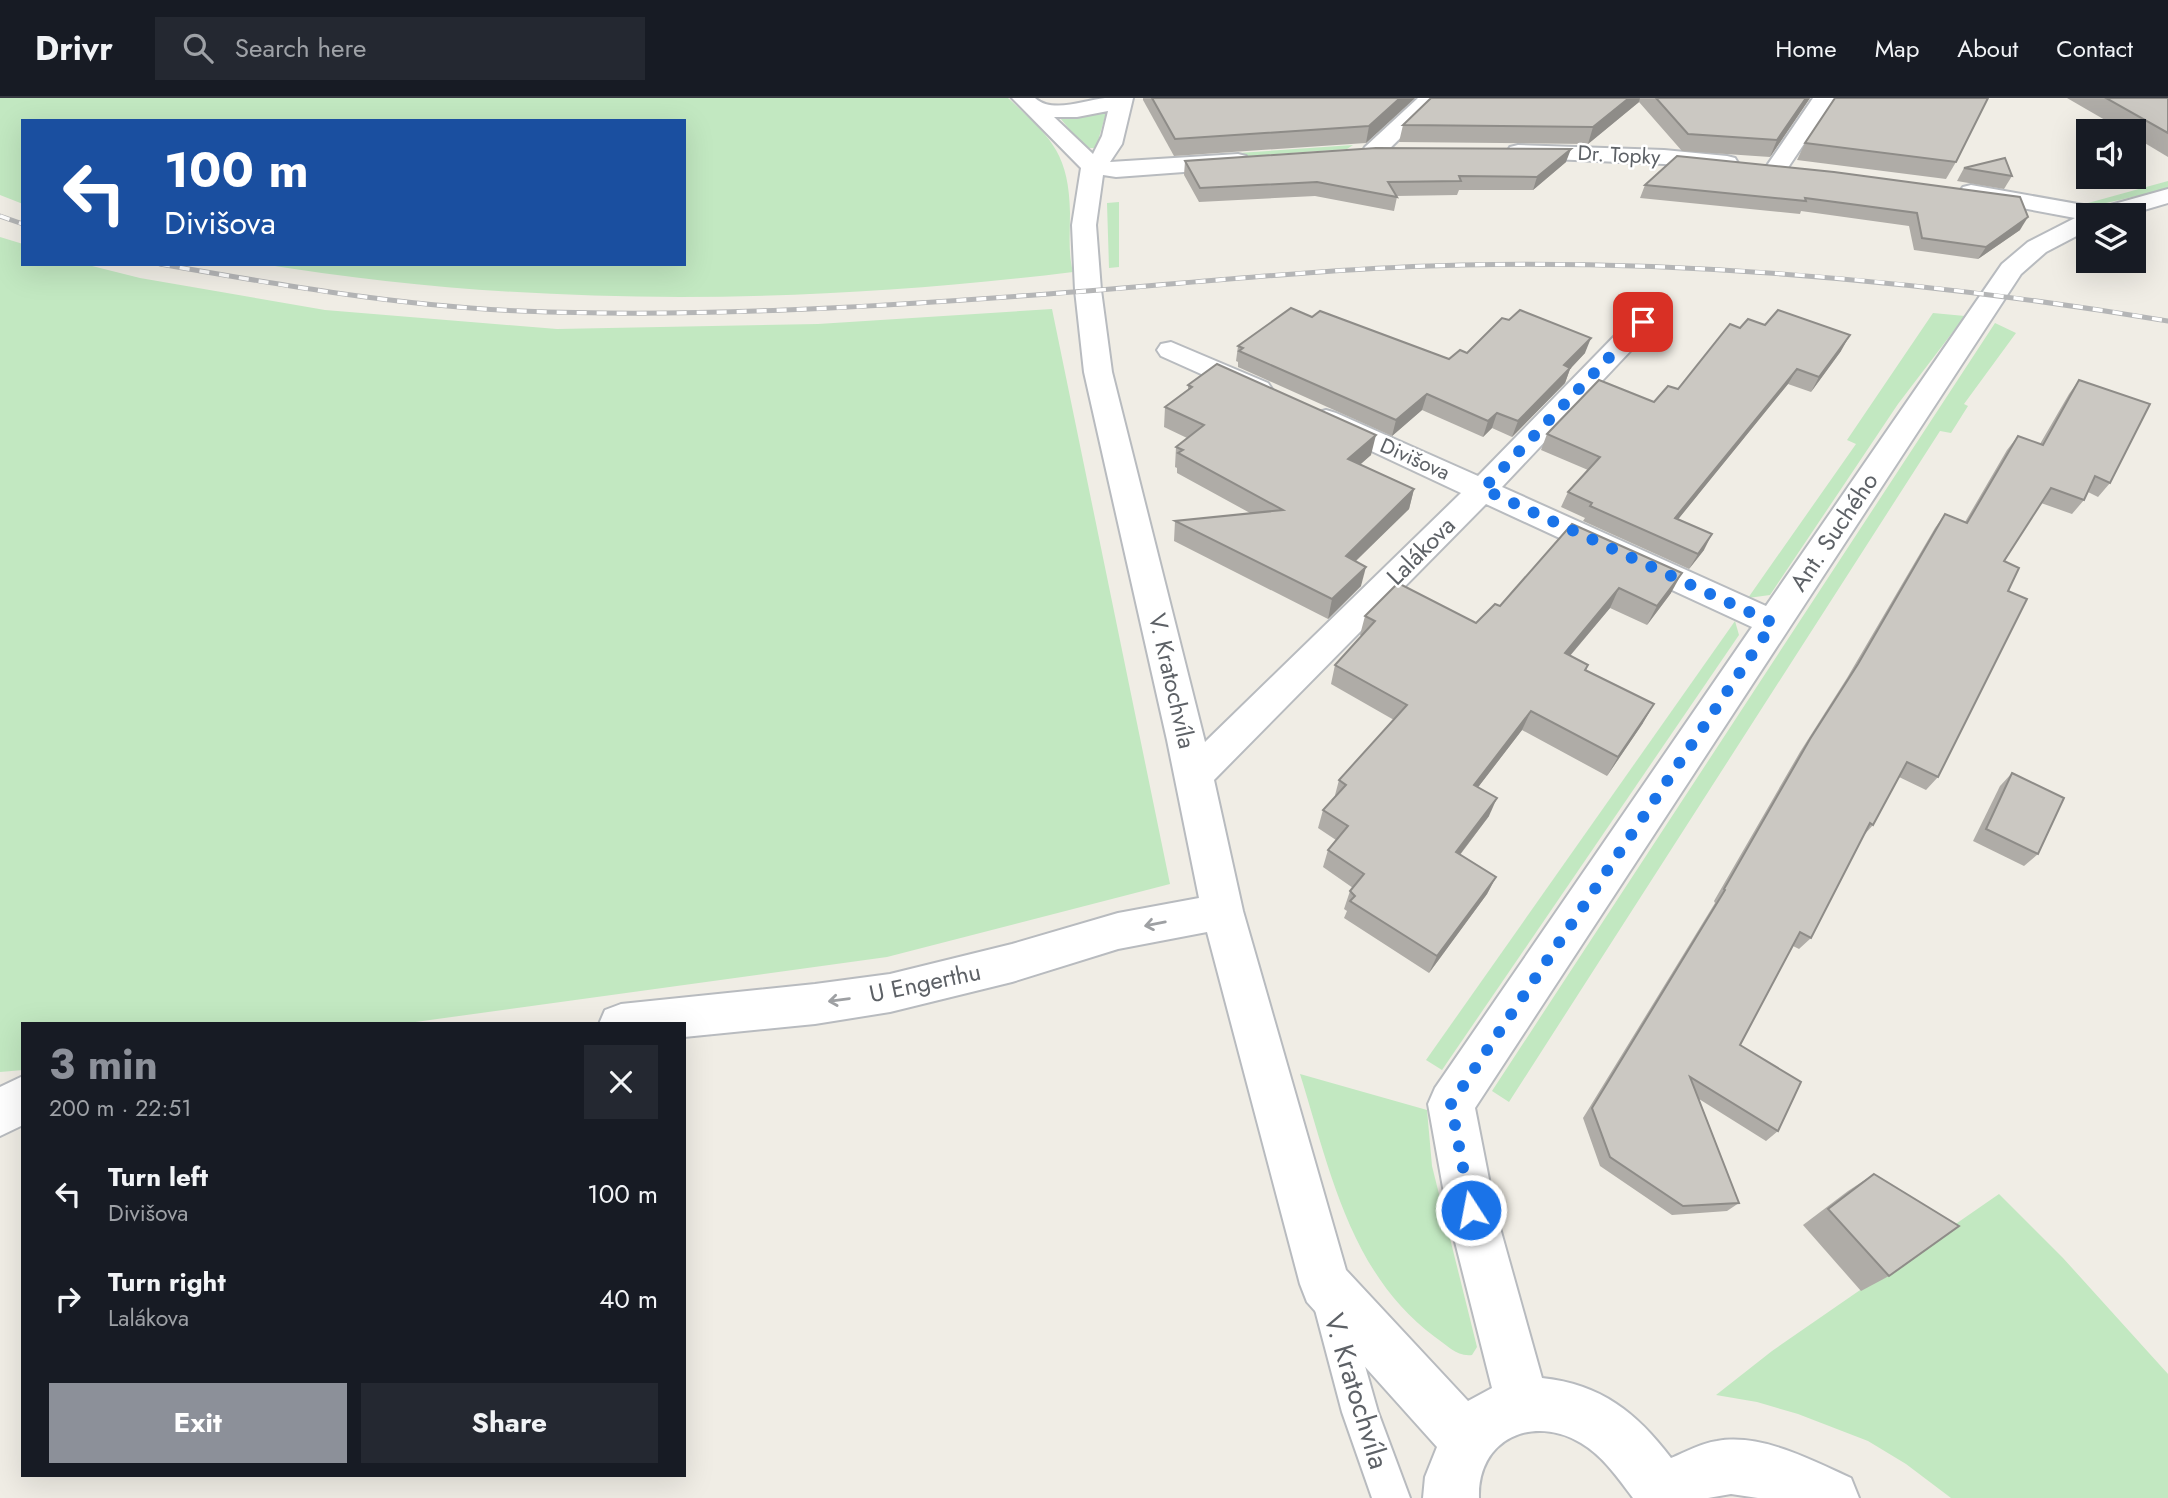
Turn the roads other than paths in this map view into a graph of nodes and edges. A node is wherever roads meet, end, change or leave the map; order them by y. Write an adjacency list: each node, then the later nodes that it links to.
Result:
1 (1121, 98): 4 (street); 10 (street)
2 (1430, 98): 5 (street)
3 (1824, 98): 11 (street)
4 (1027, 103): 10 (street)
5 (1373, 152): 6 (street); 8 (street)
6 (1399, 152)
7 (1491, 152): 11 (street, Dr. Topky)
8 (1347, 153)
9 (1258, 160): 10 (street)
10 (1093, 167): 22 (street, V. Kratochvíla)
11 (1777, 167): 12 (street, Dr. Topky)
12 (1804, 170)
13 (1949, 189): 16 (street)
14 (2168, 196): 15 (street)
15 (2143, 203)
16 (2076, 211)
17 (2076, 227): 21 (street, Ant. Suchého)
18 (1643, 322): 20 (street, Lalákova)
19 (1171, 350): 20 (street, Divišova)
20 (1483, 489): 21 (street, Divišova); 22 (street, Lalákova)
21 (1773, 623): 28 (street, Ant. Suchého)
22 (1194, 776): 23 (street, V. Kratochvíla)
23 (1222, 911): 24 (street, U Engerthu, one-way to 24); 27 (street, V. Kratochvíla)
24 (639, 1022)
25 (21, 1099): 26 (street)
26 (0, 1114)
27 (1325, 1284): 29 (street, V. Kratochvíla); 32 (lane, V. Kratochvíla)
28 (1523, 1404): 29 (street); 31 (street)
29 (1466, 1439): 33 (street)
30 (1721, 1483): 31 (street); 34 (street)
31 (1662, 1495)
32 (1391, 1498)
33 (1451, 1498)
34 (1831, 1498)

